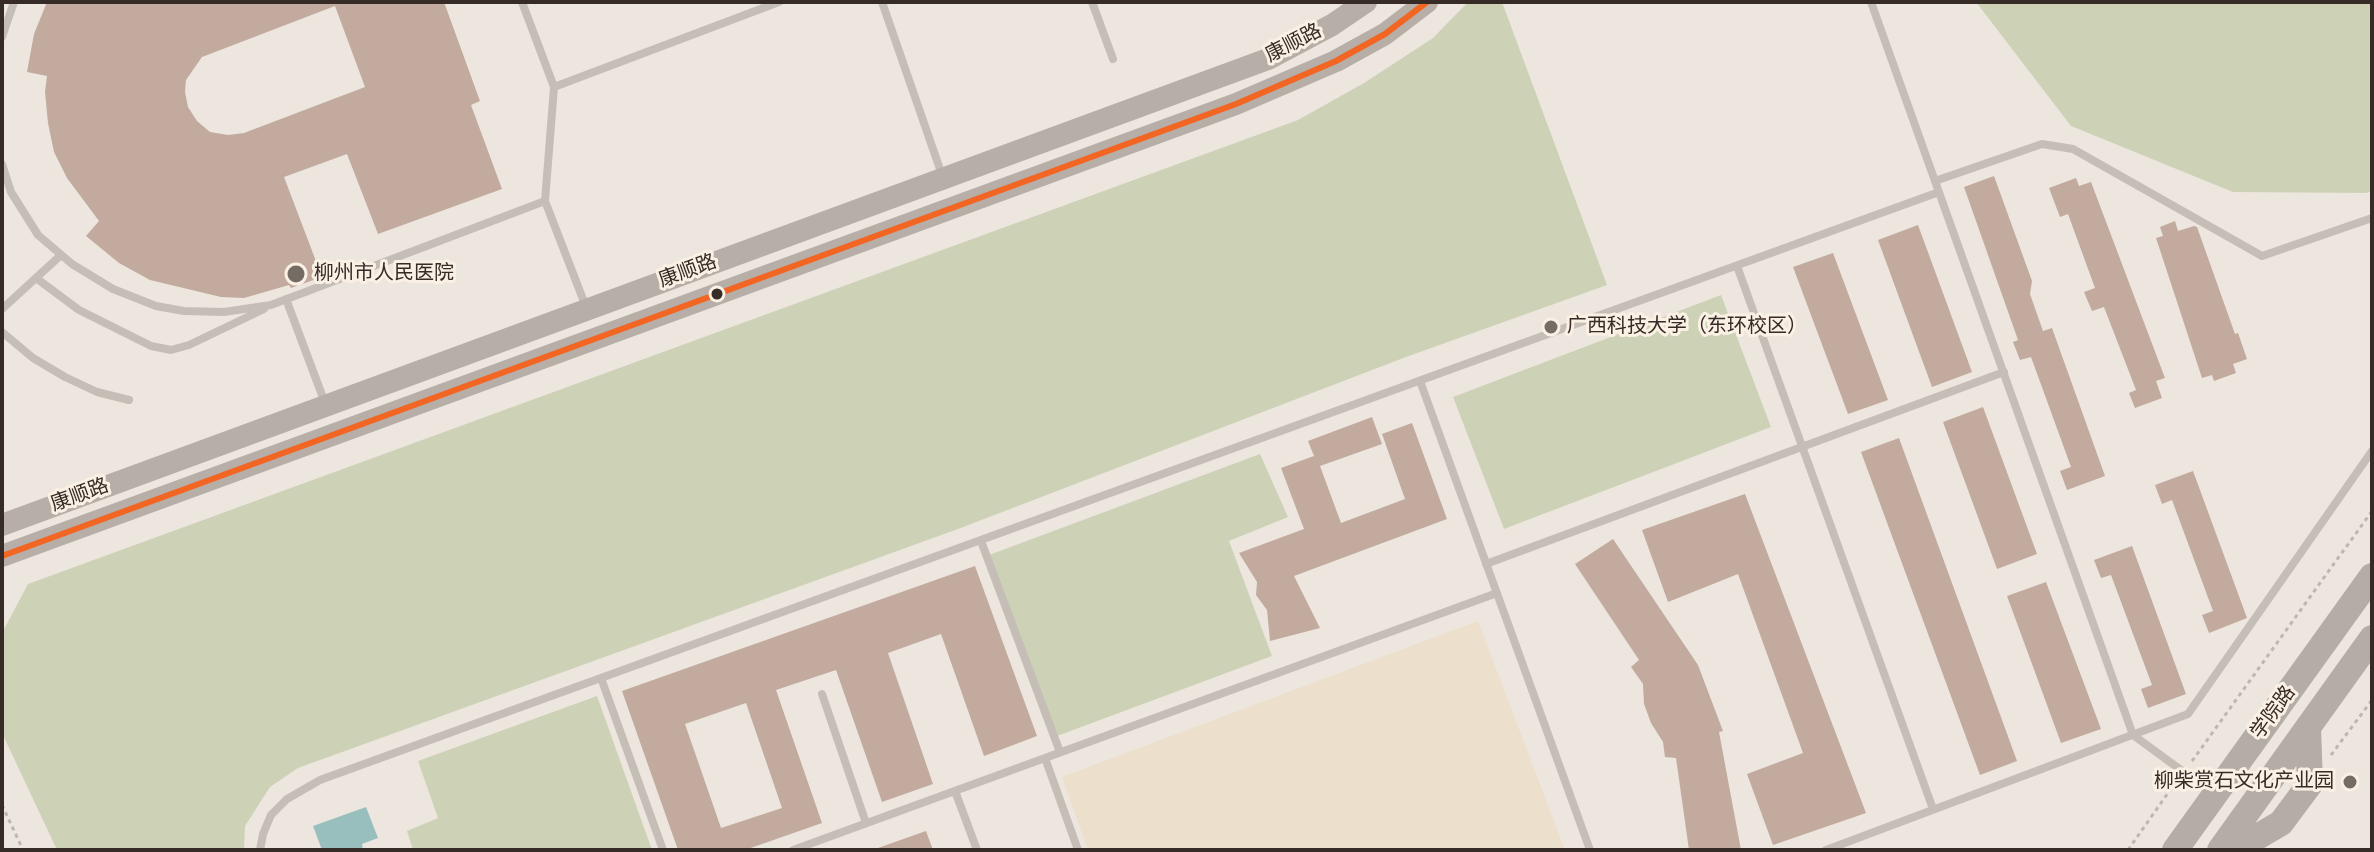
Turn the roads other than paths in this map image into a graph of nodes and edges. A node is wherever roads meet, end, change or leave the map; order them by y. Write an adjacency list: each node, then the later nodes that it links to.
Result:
1 (14, 2): 9 (lane)
2 (522, 2): 11 (lane)
3 (779, 2): 11 (lane)
4 (882, 2): 13 (lane)
5 (1092, 2): 10 (lane)
6 (1366, 2): 13 (main road, 康顺路)
7 (1427, 2): 34 (main road, 康顺路)
8 (1871, 2): 14 (lane)
9 (2, 37)
10 (1113, 59)
11 (554, 87): 16 (lane)
12 (2, 164): 18 (lane)
13 (943, 178): 24 (main road, 康顺路)
14 (1935, 181): 15 (lane); 17 (lane)
15 (1939, 192): 19 (lane); 26 (lane)
16 (545, 201): 21 (lane); 24 (lane)
17 (2372, 218)
18 (61, 255): 20 (lane); 22 (lane)
19 (1737, 266): 27 (lane); 30 (lane)
20 (36, 278): 22 (lane); 23 (lane)
21 (286, 299): 22 (lane); 29 (lane)
22 (271, 305)
23 (2, 309)
24 (587, 310): 29 (main road, 康顺路)
25 (2, 332): 28 (lane)
26 (2004, 372): 30 (lane); 42 (lane)
27 (1420, 381): 33 (lane); 35 (lane)
28 (129, 400)
29 (326, 406): 32 (main road, 康顺路)
30 (1802, 448): 35 (lane); 47 (lane)
31 (2372, 451): 42 (lane)
32 (2, 525)
33 (981, 541): 39 (lane); 43 (lane)
34 (2, 556)
35 (1486, 564): 37 (lane)
36 (2372, 576): 46 (main road, 学院路)
37 (1497, 593): 43 (lane); 54 (lane)
38 (2372, 638): 41 (main road, 学院路)
39 (601, 678): 49 (lane); 50 (lane)
40 (822, 694): 48 (lane)
41 (2308, 727): 57 (main road, 学院路); 58 (main road)
42 (2133, 735): 46 (lane); 47 (lane)
43 (1060, 752): 44 (lane)
44 (1045, 758): 45 (lane); 53 (lane)
45 (955, 791): 48 (lane); 52 (lane)
46 (2215, 795): 56 (main road, 学院路)
47 (1933, 809): 55 (lane)
48 (866, 823): 51 (lane)
49 (260, 850)
50 (663, 850)
51 (793, 850)
52 (977, 850)
53 (1078, 850)
54 (1590, 850)
55 (1826, 850)
56 (2175, 850)
57 (2220, 850)
58 (2235, 850)

